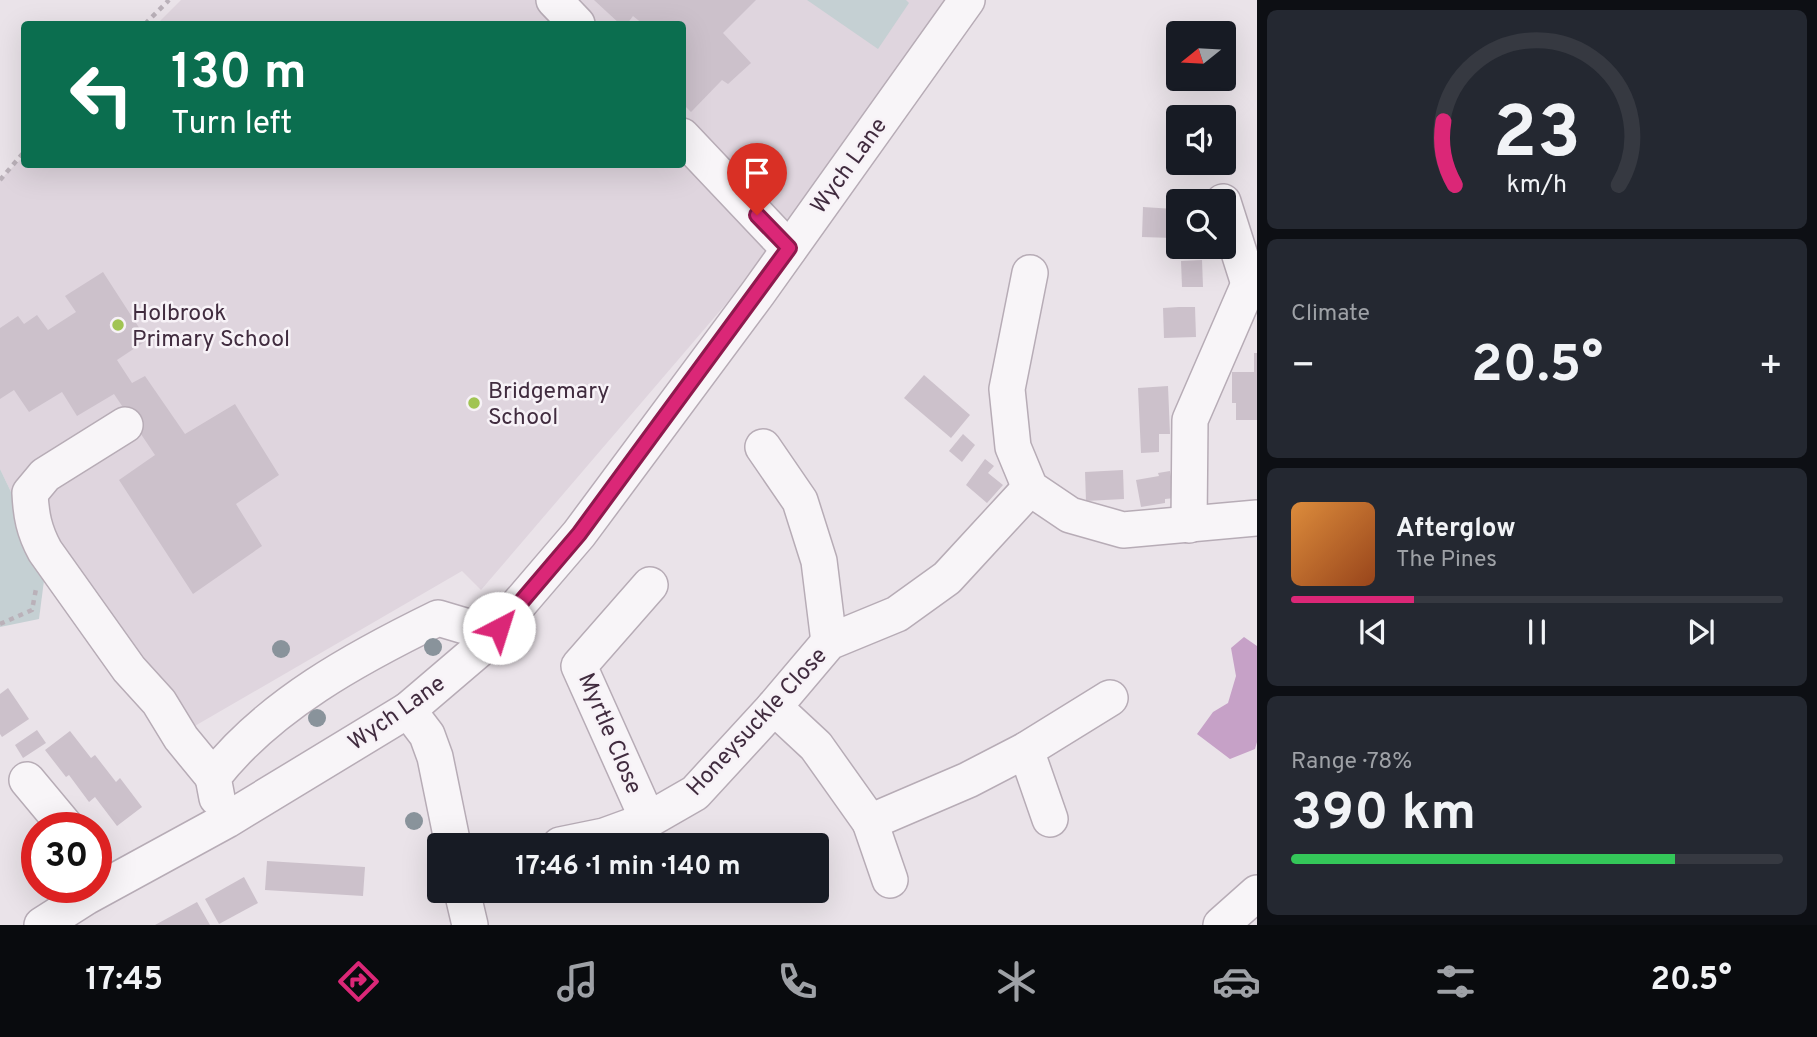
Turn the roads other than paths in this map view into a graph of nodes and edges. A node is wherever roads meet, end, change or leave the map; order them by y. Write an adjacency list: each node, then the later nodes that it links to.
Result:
1 (554, 0): 3 (street)
2 (967, 0): 6 (street, Wych Lane)
3 (574, 21)
4 (686, 140): 6 (street)
5 (1236, 237): 8 (street)
6 (789, 248): 16 (street, Wych Lane)
7 (1030, 273): 11 (street)
8 (1253, 284): 13 (street)
9 (125, 425): 21 (street)
10 (763, 447): 15 (street)
11 (1030, 488): 13 (street); 15 (street, Honeysuckle Close)
12 (1257, 518): 13 (street)
13 (1189, 525)
14 (650, 585): 26 (street, Myrtle Close)
15 (829, 642): 18 (street, Honeysuckle Close)
16 (483, 646): 19 (street, Wych Lane); 21 (street)
17 (1110, 698): 20 (street)
18 (774, 707): 26 (street, Honeysuckle Close); 27 (street)
19 (408, 710): 25 (street, Wych Lane); 28 (street)
20 (1026, 750): 24 (street); 27 (street)
21 (213, 776): 25 (street)
22 (27, 780): 23 (street)
23 (54, 812)
24 (1050, 819)
25 (227, 820): 30 (street, Wych Lane)
26 (648, 820): 29 (street, Honeysuckle Close)
27 (870, 822): 31 (street)
28 (451, 833)
29 (612, 833)
30 (112, 870)
31 (890, 880)
32 (1257, 893): 37 (street)
33 (68, 903): 35 (street, Wych Lane)
34 (465, 903): 36 (street)
35 (42, 925)
36 (470, 925)
37 (1221, 925)

